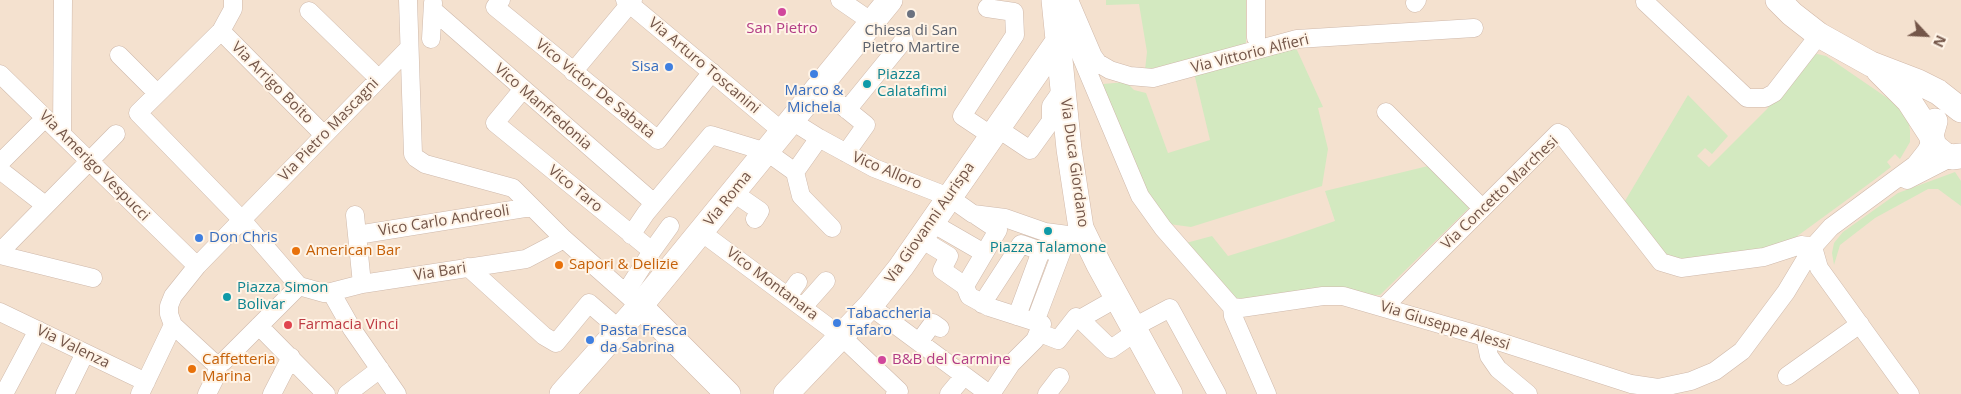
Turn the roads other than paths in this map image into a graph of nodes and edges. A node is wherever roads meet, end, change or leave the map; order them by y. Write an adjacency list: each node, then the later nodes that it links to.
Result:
1 (63, 0): 40 (street)
2 (234, 0): 17 (street)
3 (408, 0): 23 (street)
4 (501, 0): 26 (street, Vico Victor De Sabata)
5 (840, 0): 15 (street)
6 (890, 0): 15 (main road, Via Roma)
7 (1256, 0): 20 (street)
8 (1778, 0): 18 (main road)
9 (629, 1): 26 (street); 27 (street, Via Arturo Toscanini)
10 (1059, 2): 16 (street, Via Vittorio Alfieri); 19 (main road, Via Duca Giordano)
11 (1645, 2): 18 (street)
12 (433, 5): 21 (street); 31 (street, Vico Manfredonia)
13 (987, 8): 39 (street)
14 (309, 11): 29 (street)
15 (872, 22): 30 (main road, Via Roma)
16 (1474, 28)
17 (221, 31): 33 (street); 42 (street, Via Arrigo Boito)
18 (1819, 35): 25 (main road)
19 (1066, 38): 32 (main road, Via Duca Giordano); 39 (main road, Via Giovanni Aurispa); 89 (street)
20 (1256, 38)
21 (431, 39)
22 (904, 40): 34 (street)
23 (409, 48): 29 (street, Via Pietro Mascagni); 57 (street)
24 (120, 55): 33 (street)
25 (1871, 64): 35 (main road); 43 (main road)
26 (573, 72): 27 (street, Vico Victor De Sabata)
27 (712, 72): 38 (street, Via Arturo Toscanini)
28 (0, 74): 37 (street, Via Amerigo Vespucci)
29 (379, 79): 42 (street, Via Pietro Mascagni)
30 (819, 87): 34 (street); 38 (main road, Via Roma)
31 (523, 89): 55 (street, Vico Manfredonia); 68 (street, Vico Taro)
32 (1063, 89): 39 (street); 70 (main road, Via Duca Giordano)
33 (157, 93): 59 (street)
34 (847, 110): 46 (street)
35 (1961, 110): 43 (main road)
36 (1386, 112): 58 (street)
37 (45, 118): 40 (street, Via Amerigo Vespucci); 49 (street)
38 (788, 126): 44 (street, Via Arturo Toscanini); 45 (main road, Via Roma)
39 (995, 132): 54 (main road, Via Giovanni Aurispa)
40 (62, 134): 48 (street, Via Amerigo Vespucci)
41 (116, 134): 48 (street)
42 (324, 134): 59 (street, Via Pietro Mascagni)
43 (1931, 138): 47 (main road); 52 (street)
44 (822, 140): 46 (street, Vico Alloro); 51 (street)
45 (767, 152): 51 (street); 53 (main road, Via Roma); 55 (street)
46 (846, 153): 54 (street, Vico Alloro)
47 (1958, 157): 52 (street)
48 (88, 162): 56 (street); 76 (street, Via Amerigo Vespucci)
49 (0, 163)
50 (0, 170): 56 (street)
51 (797, 179): 64 (street)
52 (1885, 188): 71 (street, Via Giuseppe Alessi)
53 (734, 193): 62 (street); 66 (main road, Via Roma)
54 (950, 197): 60 (street, Vico Alloro); 65 (main road, Via Giovanni Aurispa)
55 (654, 203): 68 (street)
56 (45, 205): 74 (street)
57 (531, 207): 67 (street, Vico Carlo Andreoli); 69 (street)
58 (1482, 208): 71 (street, Via Concetto Marchesi); 90 (street, Via Concetto Marchesi)
59 (241, 214): 76 (street, Via Pietro Mascagni); 82 (street)
60 (973, 214): 70 (street); 73 (street, Vico Alloro)
61 (355, 215): 67 (street)
62 (755, 219)
63 (670, 226): 72 (street)
64 (832, 228)
65 (926, 231): 73 (street); 81 (street); 86 (main road, Via Giovanni Aurispa)
66 (702, 232): 85 (main road, Via Roma); 88 (street, Vico Montanara)
67 (357, 235): 80 (street)
68 (631, 235): 72 (street, Vico Taro)
69 (564, 239): 77 (street, Via Bari); 85 (street)
70 (1071, 239): 75 (street); 84 (main road, Via Duca Giordano); 95 (street)
71 (1814, 247): 94 (street); 113 (street, Via Giuseppe Alessi)
72 (652, 251): 85 (street)
73 (984, 253): 81 (street)
74 (0, 254): 78 (street)
75 (1039, 255): 87 (street); 92 (street)
76 (192, 262): 101 (street, Via Pietro Mascagni)
77 (468, 267): 80 (street, Via Bari); 97 (street)
78 (93, 278)
79 (826, 281): 88 (street)
80 (362, 284): 83 (street, Via Bari)
81 (966, 286): 87 (street)
82 (306, 288): 83 (street, Via Bari); 100 (street)
83 (331, 292): 107 (street)
84 (1117, 298): 93 (street); 98 (main road, Via Duca Giordano)
85 (633, 299): 97 (main road, Via Roma); 124 (main road)
86 (870, 306): 102 (main road, Via Giovanni Aurispa); 104 (street)
87 (985, 306): 92 (street)
88 (803, 307): 102 (street, Vico Montanara)
89 (1232, 307): 90 (street, Via Giuseppe Alessi); 131 (street)
90 (1384, 307): 103 (street, Via Giuseppe Alessi)
91 (0, 312): 99 (street, Via Valenza)
92 (1016, 316): 95 (street)
93 (1080, 319): 95 (street); 98 (street)
94 (1860, 324): 110 (street); 115 (street)
95 (1037, 327): 128 (street)
96 (940, 328): 104 (street)
97 (619, 329): 123 (main road, Via Roma)
98 (1136, 329): 114 (main road, Via Duca Giordano); 130 (street)
99 (38, 330): 105 (street, Via Valenza); 116 (street)
100 (264, 330): 106 (street); 108 (street)
101 (170, 331): 108 (street); 112 (street)
102 (842, 337): 125 (main road, Via Giovanni Aurispa); 126 (street, Vico Montanara)
103 (1485, 337): 113 (street, Via Giuseppe Alessi); 132 (street)
104 (919, 342): 109 (street)
105 (85, 353): 112 (street, Via Valenza); 117 (street)
106 (291, 357): 119 (street); 120 (street)
107 (380, 369): 121 (street); 122 (street)
108 (217, 371): 118 (street)
109 (964, 376): 127 (street); 128 (street)
110 (1786, 376)
111 (1060, 377): 129 (street)
112 (143, 388)
113 (1662, 391)
114 (1167, 392)
115 (1908, 393)
116 (4, 394)
117 (65, 394)
118 (207, 394)
119 (272, 394)
120 (326, 394)
121 (347, 394)
122 (398, 394)
123 (562, 394)
124 (728, 394)
125 (786, 394)
126 (895, 394)
127 (949, 394)
128 (990, 394)
129 (1047, 394)
130 (1217, 394)
131 (1267, 394)
132 (1528, 394)

